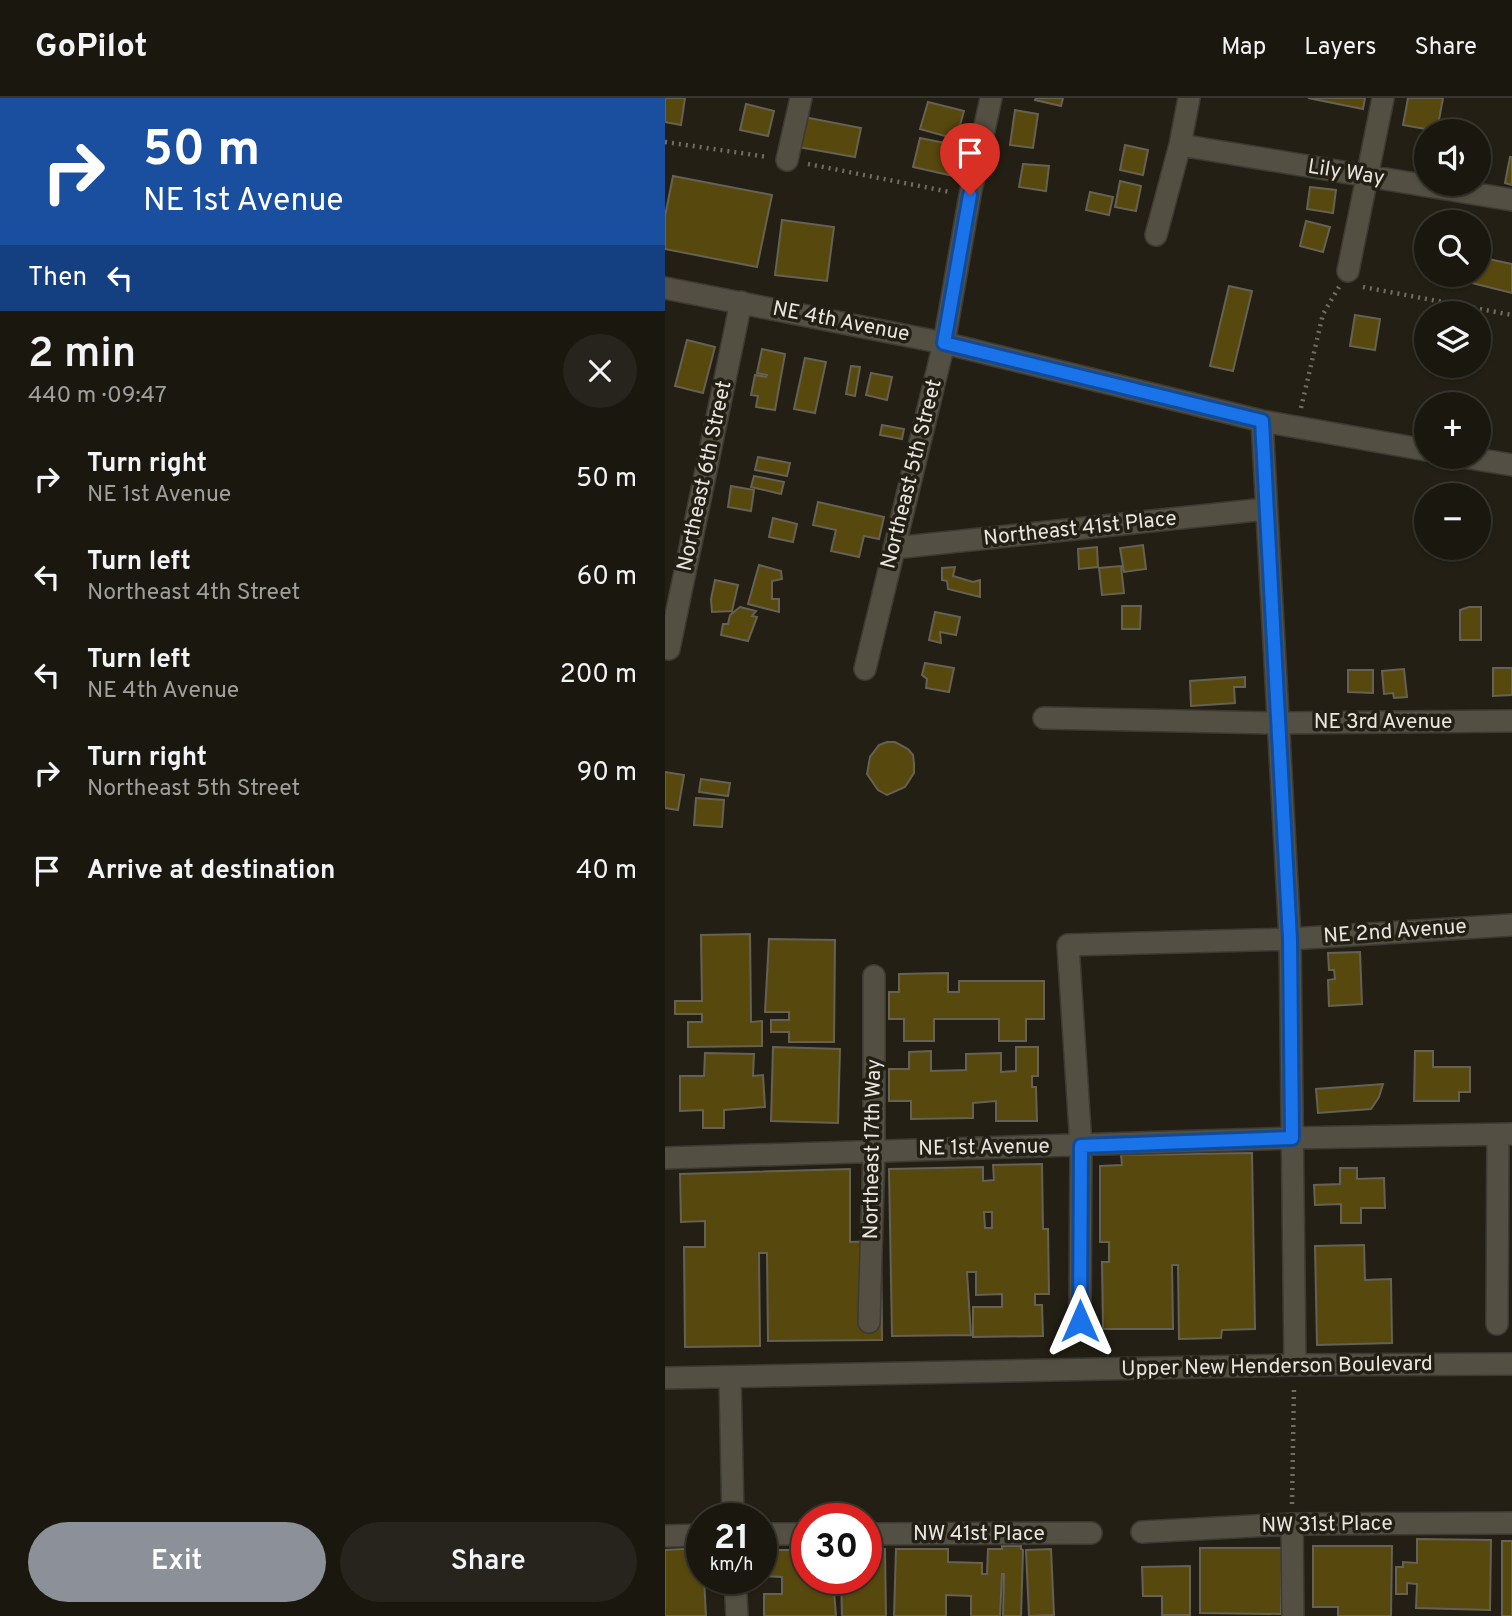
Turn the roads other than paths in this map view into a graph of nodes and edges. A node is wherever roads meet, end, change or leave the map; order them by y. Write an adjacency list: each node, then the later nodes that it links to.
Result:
1 (801, 98): 6 (street)
2 (991, 98): 13 (street, Northeast 5th Street)
3 (1189, 98): 5 (street)
4 (1383, 98): 7 (street)
5 (1180, 145): 7 (street, Lily Way); 9 (street)
6 (787, 160)
7 (1368, 176): 8 (street, Lily Way); 10 (street)
8 (1512, 200)
9 (1156, 235)
10 (1344, 277)
11 (665, 288): 12 (street, NE 4th Avenue)
12 (741, 302): 13 (street, NE 4th Avenue); 20 (street, Northeast 6th Street)
13 (944, 343): 14 (street, NE 4th Avenue); 19 (street, Northeast 5th Street)
14 (1262, 421): 15 (street, NE 4th Avenue); 18 (street)
15 (1414, 448)
16 (1491, 462): 17 (street)
17 (1512, 465)
18 (1266, 509): 19 (street, Northeast 41st Place); 24 (street)
19 (894, 548): 21 (street, Northeast 5th Street)
20 (669, 649)
21 (865, 669)
22 (1044, 718): 24 (street, NE 3rd Avenue)
23 (1512, 721): 24 (street, NE 3rd Avenue)
24 (1277, 723): 26 (street)
25 (1512, 925): 26 (street, NE 2nd Avenue)
26 (1290, 939): 29 (street); 30 (street, NE 2nd Avenue)
27 (874, 976): 31 (street, Northeast 17th Way)
28 (1505, 1135): 29 (street, NE 1st Avenue); 35 (street)
29 (1292, 1138): 30 (street, NE 1st Avenue); 37 (street)
30 (1081, 1146): 31 (street, NE 1st Avenue); 33 (street)
31 (874, 1151): 32 (street, NE 1st Avenue); 34 (street, Northeast 17th Way)
32 (665, 1158)
33 (1080, 1321)
34 (869, 1322)
35 (1497, 1324)
36 (1512, 1364): 37 (street, Upper New Henderson Boulevard)
37 (1295, 1365): 38 (street, Upper New Henderson Boulevard)
38 (730, 1377): 39 (street, Upper New Henderson Boulevard); 40 (street)
39 (665, 1378)
40 (733, 1503)
41 (1512, 1523): 42 (street, NW 31st Place)
42 (1292, 1524): 43 (street, NW 31st Place); 50 (street)
43 (1142, 1532)
44 (1091, 1533): 45 (street, NW 41st Place)
45 (882, 1534)
46 (686, 1535): 47 (street)
47 (665, 1536)
48 (736, 1594): 49 (street)
49 (737, 1616)
50 (1293, 1616)

